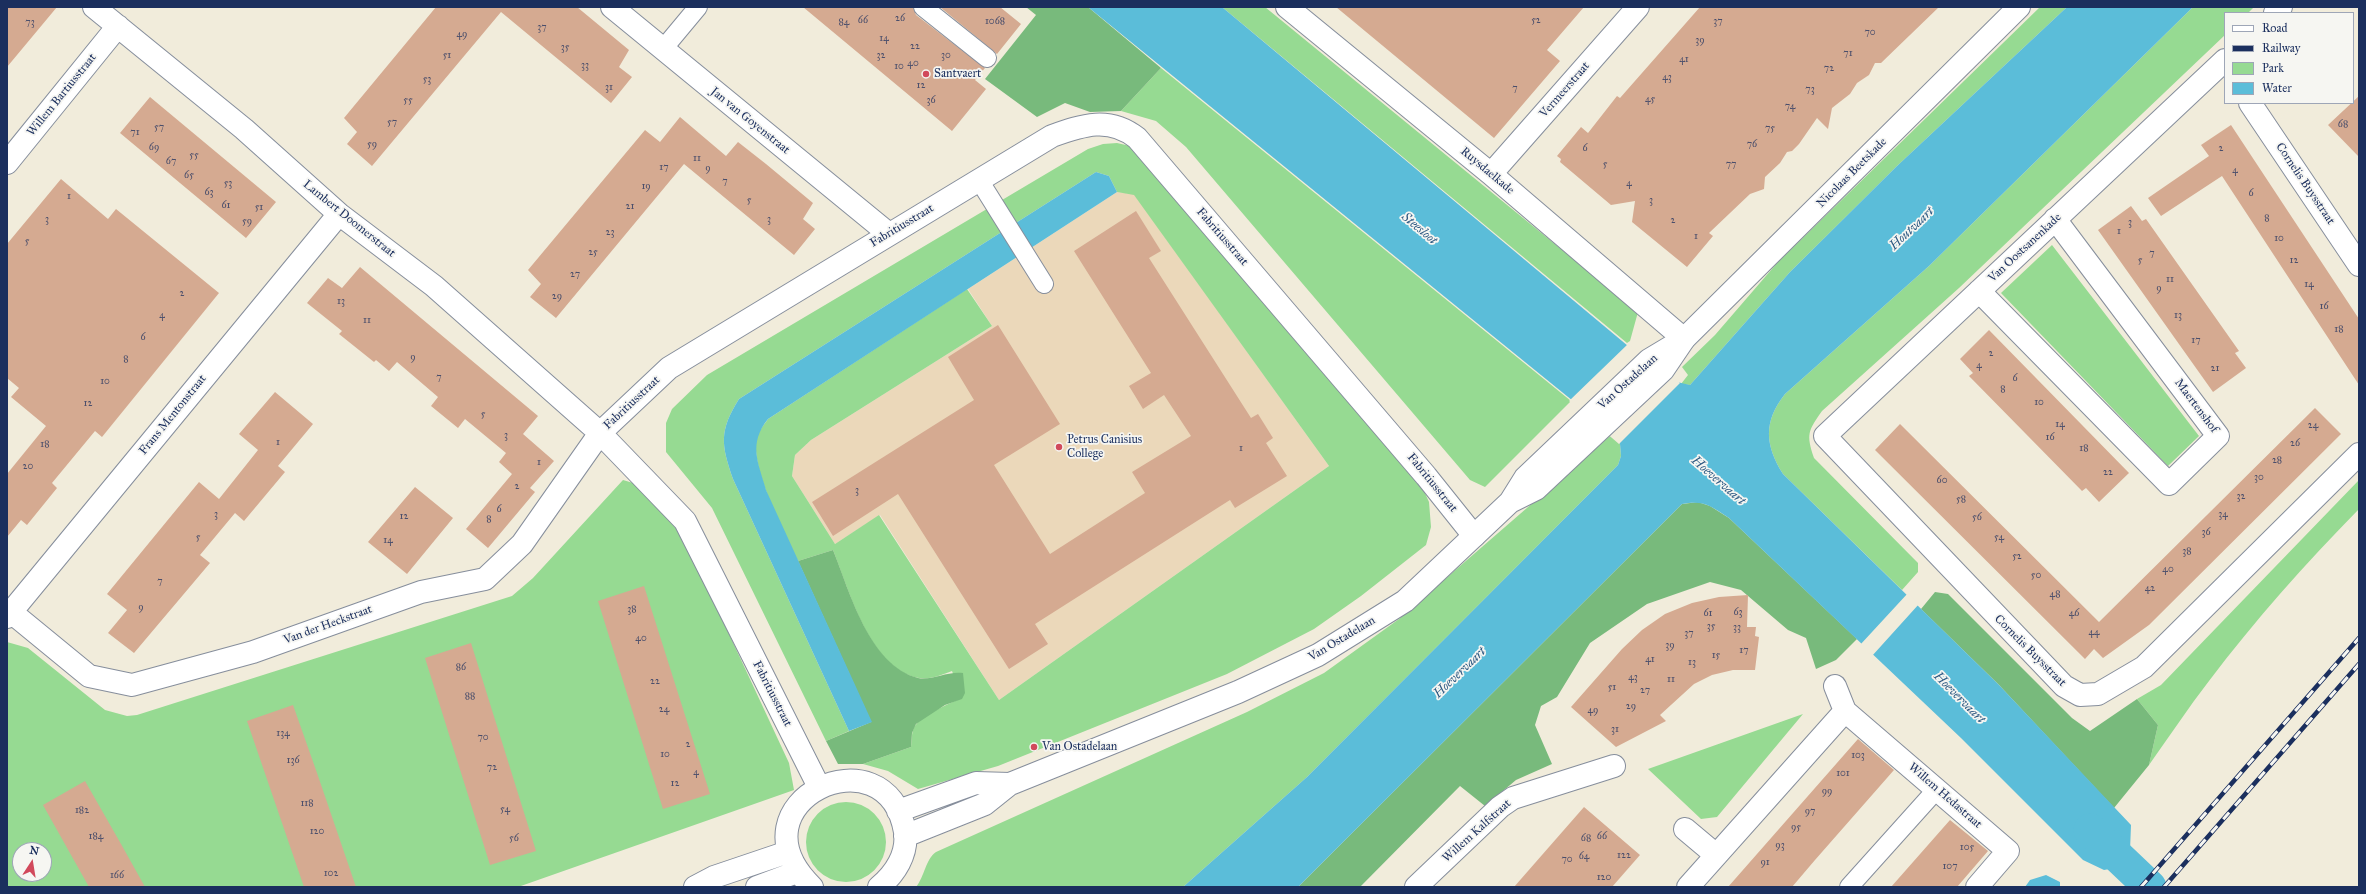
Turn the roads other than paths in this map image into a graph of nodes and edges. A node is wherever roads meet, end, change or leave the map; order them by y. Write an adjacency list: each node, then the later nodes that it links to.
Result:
1 (94, 7): 8 (street, Lambert Doomerstraat)
2 (612, 7): 9 (street, Jan van Goyenstraat)
3 (698, 7): 9 (lane)
4 (923, 7): 10 (lane)
5 (1288, 7): 14 (street, Ruysdaelkade)
6 (1638, 7): 14 (street, Vermeerstraat)
7 (2019, 7): 22 (street, Nicolaas Beetskade)
8 (118, 26): 13 (street, Willem Bartiusstraat); 16 (street, Lambert Doomerstraat)
9 (663, 49): 18 (street, Jan van Goyenstraat)
10 (987, 58)
11 (2224, 63): 17 (street, Van Oostsanenkade)
12 (2251, 104): 19 (street, Cornelis Buysstraat)
13 (7, 163)
14 (1491, 174): 22 (street, Ruysdaelkade)
15 (979, 180): 18 (street, Fabritiusstraat); 20 (lane); 26 (street, Fabritiusstraat)
16 (339, 214): 23 (street, Lambert Doomerstraat); 27 (street, Frans Mentonstraat)
17 (2055, 220): 21 (street, Van Oostsanenkade); 21 (street, Maertenshof)
18 (889, 234): 23 (street, Fabritiusstraat)
19 (2359, 265)
20 (1044, 284)
21 (1979, 291): 24 (street, Van Oostsanenkade)
22 (1684, 339): 26 (street, Van Ostadelaan)
23 (600, 433): 27 (street, Van der Heckstraat); 32 (street, Fabritiusstraat)
24 (1825, 436): 25 (street, Cornelis Buysstraat)
25 (2359, 454)
26 (1474, 536): 31 (street, Van Ostadelaan)
27 (9, 615)
28 (1836, 686): 29 (street, Willem Hedastraat)
29 (1845, 711): 33 (street, Willem Hedastraat); 38 (street)
30 (1614, 766): 44 (street, Willem Kalfstraat)
31 (1010, 784): 34 (street, Van Ostadelaan); 36 (street, Van Ostadelaan)
32 (819, 787): 34 (street); 37 (street)
33 (1937, 789): 46 (lane); 47 (street, Willem Hedastraat)
34 (898, 811): 36 (street)
35 (1685, 829): 38 (street)
36 (905, 836): 43 (street)
37 (788, 852): 39 (street); 40 (street)
38 (1716, 855): 45 (street)
39 (796, 872): 41 (street); 42 (street)
40 (695, 887)
41 (757, 887)
42 (812, 887)
43 (879, 887)
44 (1416, 887)
45 (1688, 887)
46 (1849, 887)
47 (1977, 887)

